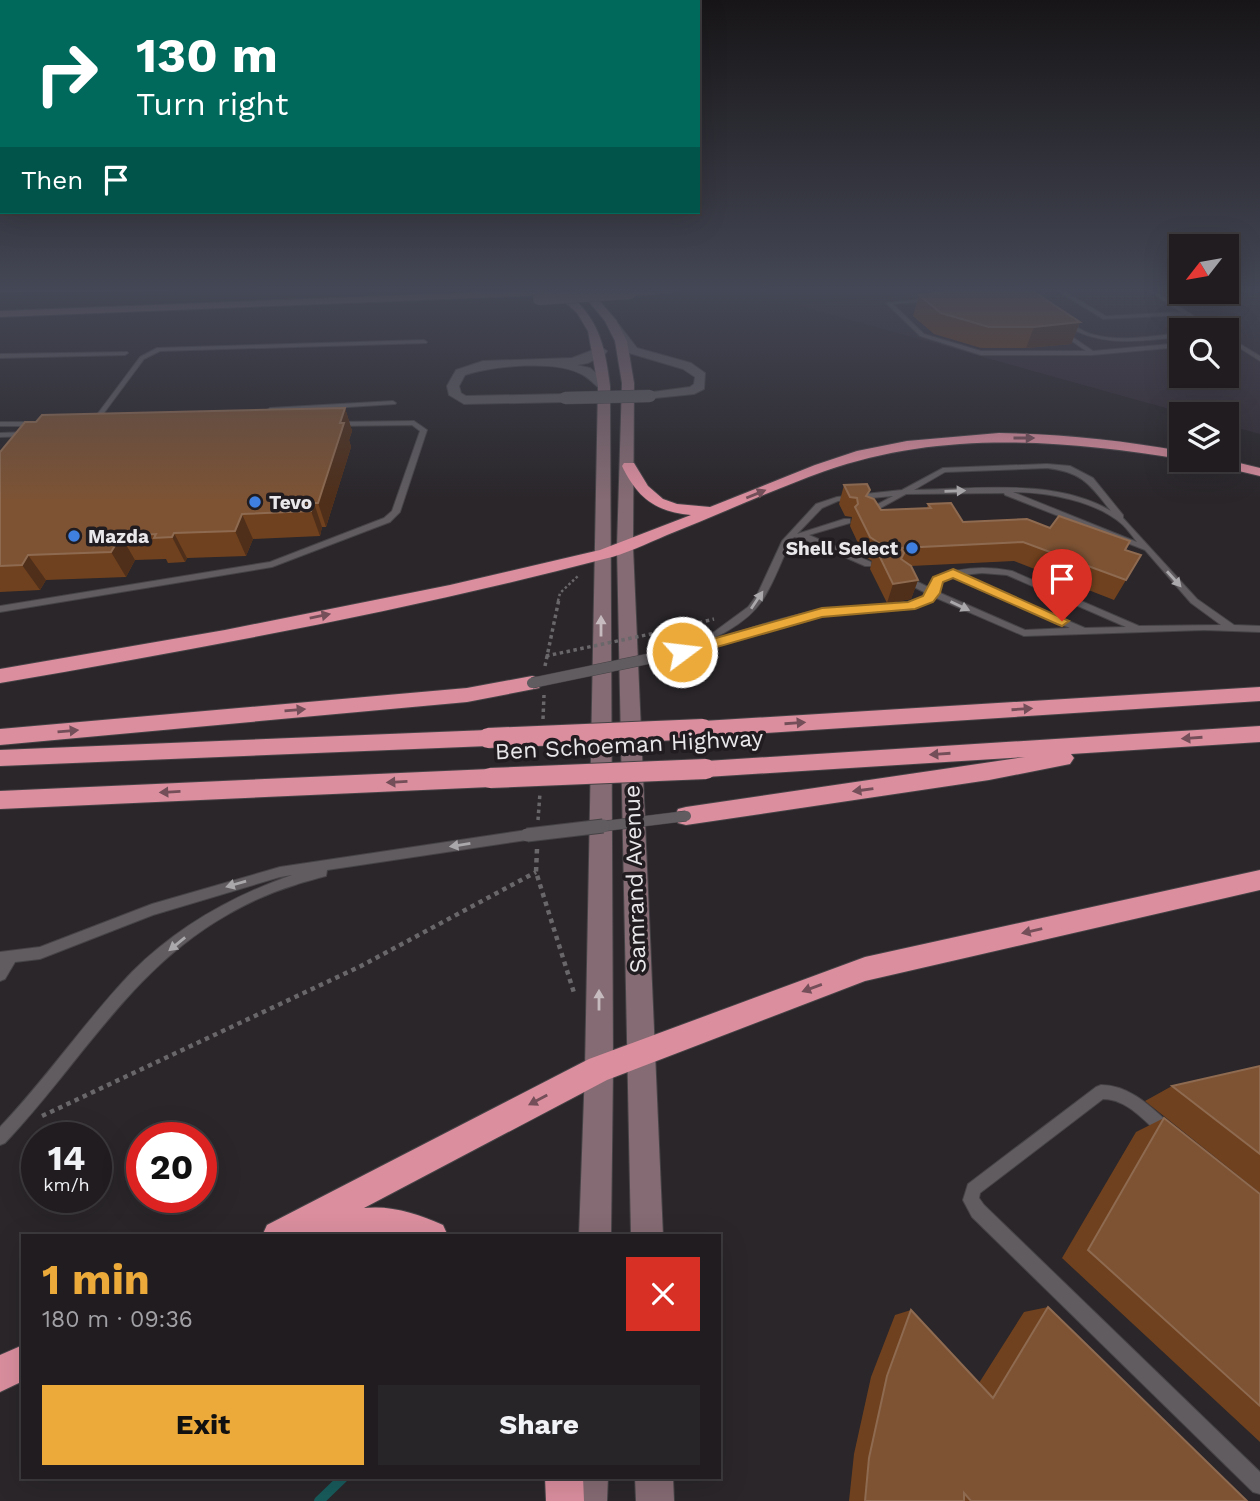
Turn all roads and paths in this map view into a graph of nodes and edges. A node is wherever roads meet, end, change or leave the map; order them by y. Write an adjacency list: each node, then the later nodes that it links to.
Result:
1 (140, 360): 14 (lane)
2 (583, 360): 6 (street)
3 (602, 360): 9 (main road, Samrand Avenue)
4 (624, 360): 8 (main road, Samrand Avenue)
5 (666, 360): 7 (street)
6 (547, 362): 7 (street, bridge); 9 (street)
7 (673, 362): 8 (street)
8 (627, 374): 22 (main road, Samrand Avenue)
9 (604, 386): 35 (main road, Samrand Avenue)
10 (393, 403): 11 (lane)
11 (259, 411)
12 (107, 421): 14 (lane)
13 (81, 422): 14 (lane)
14 (94, 422): 18 (lane)
15 (43, 424): 17 (lane)
16 (331, 424): 40 (lane)
17 (0, 425)
18 (100, 431)
19 (37, 433): 20 (lane)
20 (0, 435)
21 (1169, 453): 27 (highway, one-way to 21)
22 (629, 466): 27 (highway); 33 (main road, Samrand Avenue)
23 (1239, 467): 24 (highway)
24 (1260, 472)
25 (999, 489): 26 (lane, one-way to 25); 30 (lane); 34 (lane)
26 (907, 492): 28 (lane); 30 (lane); 32 (lane)
27 (730, 505): 33 (highway)
28 (867, 513)
29 (847, 520): 31 (lane)
30 (1124, 522): 34 (lane)
31 (801, 535): 32 (lane); 36 (lane)
32 (786, 541): 47 (lane, one-way to 32)
33 (625, 547): 35 (highway); 67 (main road, Samrand Avenue)
34 (1149, 550): 41 (lane, one-way to 41)
35 (602, 555): 46 (path); 48 (highway, one-way to 35); 68 (main road, Samrand Avenue, one-way to 35)
36 (868, 564)
37 (953, 573): 39 (lane); 42 (lane); 45 (lane)
38 (900, 577): 39 (lane)
39 (933, 593): 45 (lane, one-way to 45); 47 (lane)
40 (0, 609)
41 (1233, 628): 42 (lane); 43 (lane)
42 (1141, 629): 45 (lane)
43 (1260, 629)
44 (665, 631): 46 (path, bridge)
45 (1084, 631)
46 (546, 656): 49 (path)
47 (658, 657): 49 (lane, bridge)
48 (0, 676)
49 (541, 678): 51 (path); 53 (highway, one-way to 49)
50 (1260, 694): 55 (highway, Ben Schoeman Highway, one-way to 50, bridge)
51 (543, 723)
52 (1260, 734): 54 (highway, Ben Schoeman Highway, one-way to 54)
53 (0, 737)
54 (1147, 741): 57 (highway, Ben Schoeman Highway, one-way to 57, bridge); 58 (highway, one-way to 58)
55 (0, 758)
56 (540, 791): 59 (path)
57 (0, 800)
58 (686, 816): 59 (lane, bridge)
59 (533, 833): 61 (lane, one-way to 61)
60 (537, 845): 62 (path)
61 (396, 856): 64 (lane, one-way to 64); 70 (lane, one-way to 70)
62 (536, 872): 66 (path); 69 (path)
63 (1260, 880): 67 (highway, one-way to 67)
64 (5, 958): 65 (lane)
65 (0, 975)
66 (578, 1003)
67 (642, 1051): 68 (highway); 76 (main road, Samrand Avenue)
68 (599, 1069): 72 (highway, one-way to 72); 75 (main road, Samrand Avenue)
69 (41, 1117)
70 (1, 1136)
71 (1176, 1138): 82 (lane)
72 (282, 1234)
73 (316, 1234): 74 (highway)
74 (428, 1234)
75 (595, 1234)
76 (647, 1234)
77 (21, 1363): 78 (highway)
78 (0, 1374)
79 (564, 1479): 83 (highway)
80 (589, 1479): 84 (main road)
81 (654, 1479): 85 (main road)
82 (1260, 1485)
83 (565, 1501)
84 (588, 1501)
85 (654, 1501)

